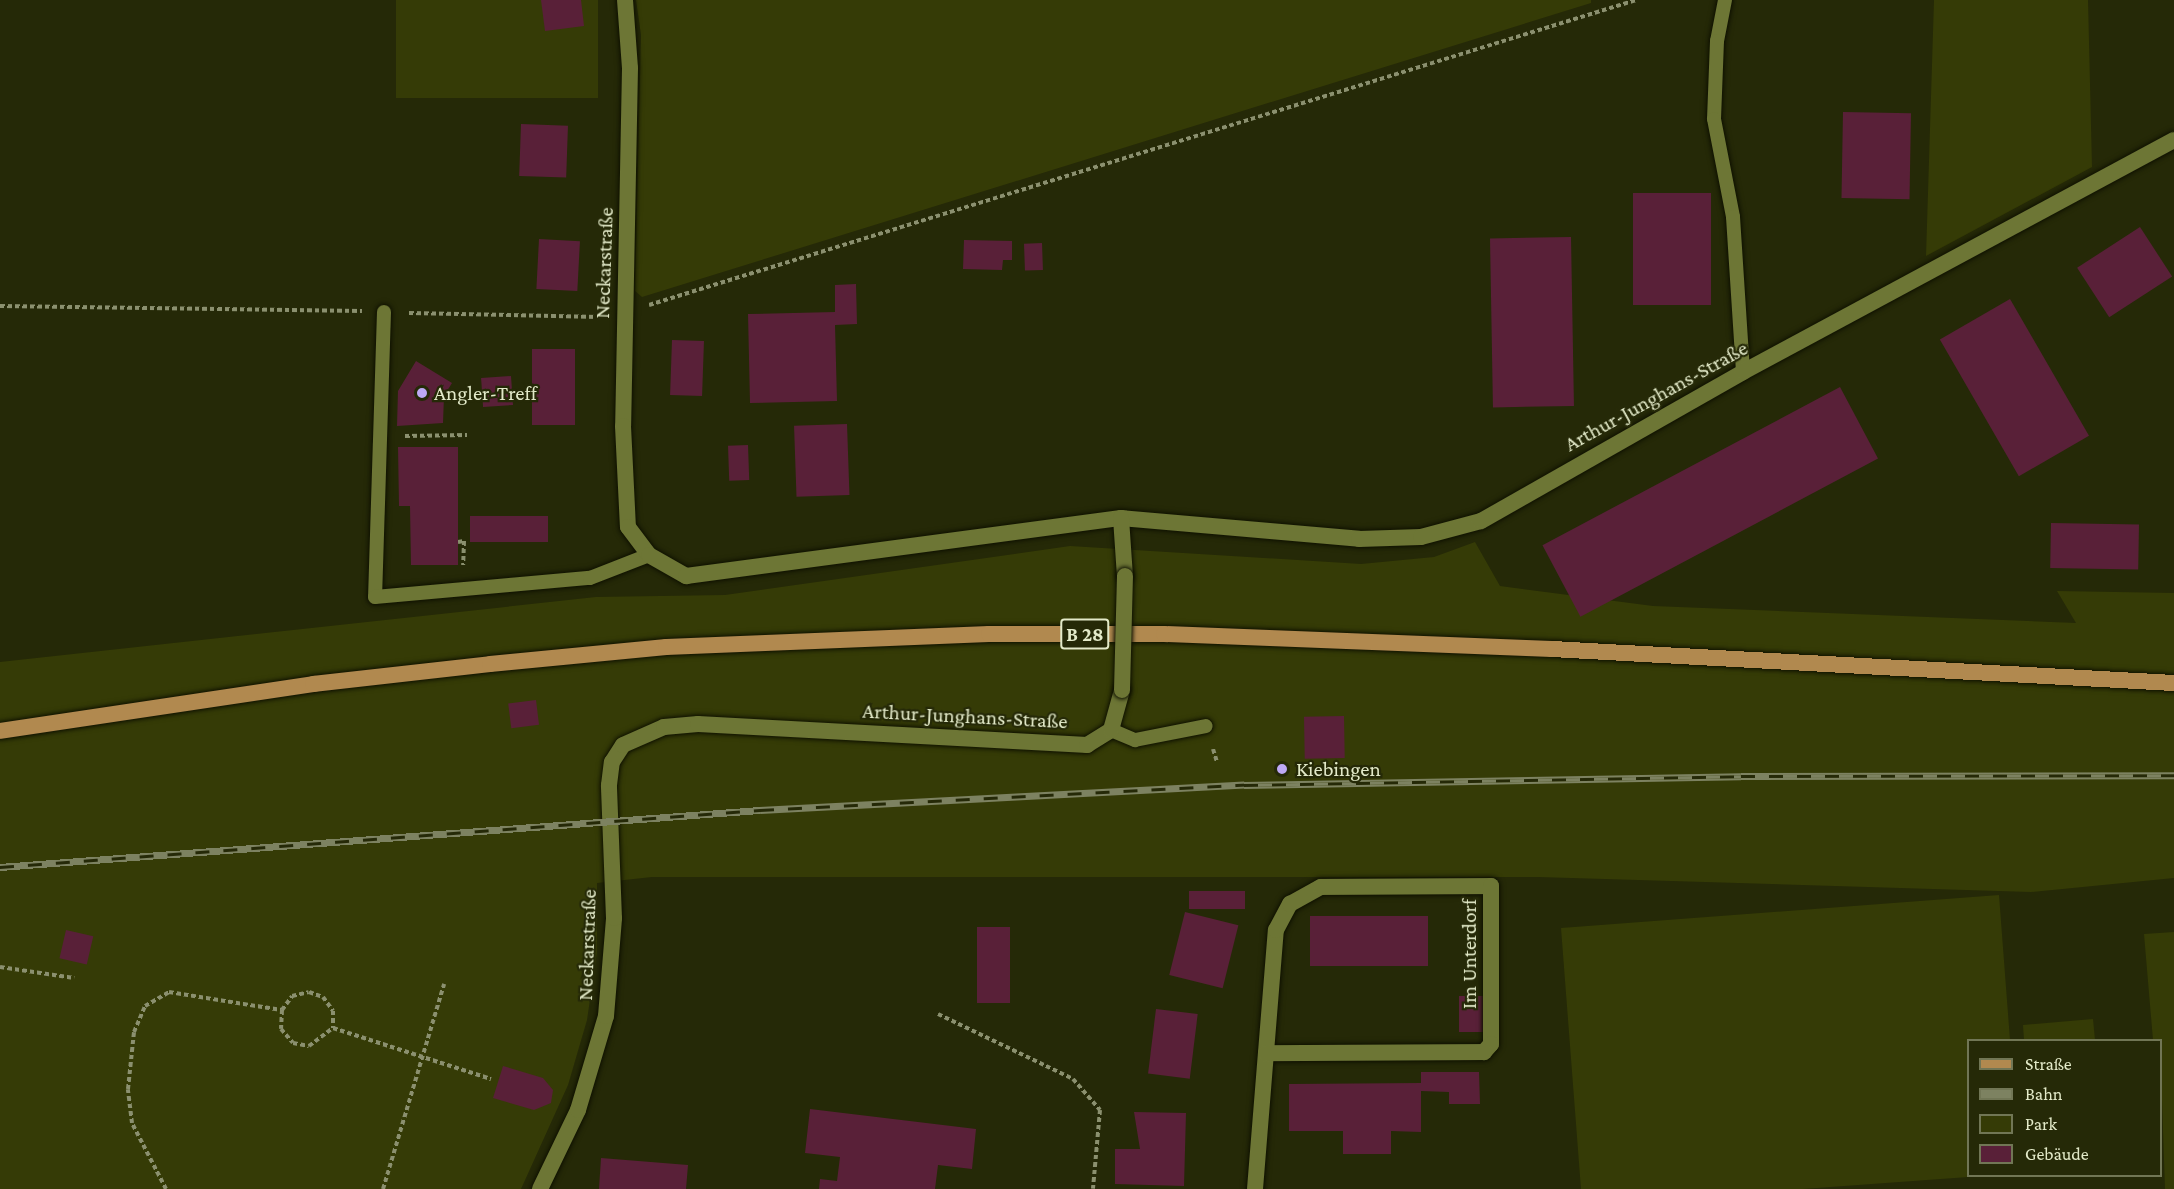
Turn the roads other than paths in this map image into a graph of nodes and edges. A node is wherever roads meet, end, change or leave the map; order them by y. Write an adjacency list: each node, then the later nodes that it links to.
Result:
1 (625, 0): 7 (street, Neckarstraße)
2 (1725, 0): 5 (lane)
3 (2174, 140): 5 (street, Arthur-Junghans-Straße)
4 (384, 312): 7 (lane)
5 (1743, 372): 6 (street, Arthur-Junghans-Straße)
6 (1121, 518): 7 (street, Arthur-Junghans-Straße); 10 (street, bridge)
7 (649, 555)
8 (2174, 683): 11 (main road, B 28)
9 (1206, 726): 10 (lane)
10 (1111, 730): 12 (street, Arthur-Junghans-Straße)
11 (0, 731)
12 (612, 762): 14 (street, Neckarstraße)
13 (1266, 1053): 13 (street, Im Unterdorf); 15 (street, Im Unterdorf)
14 (540, 1189)
15 (1255, 1189)

